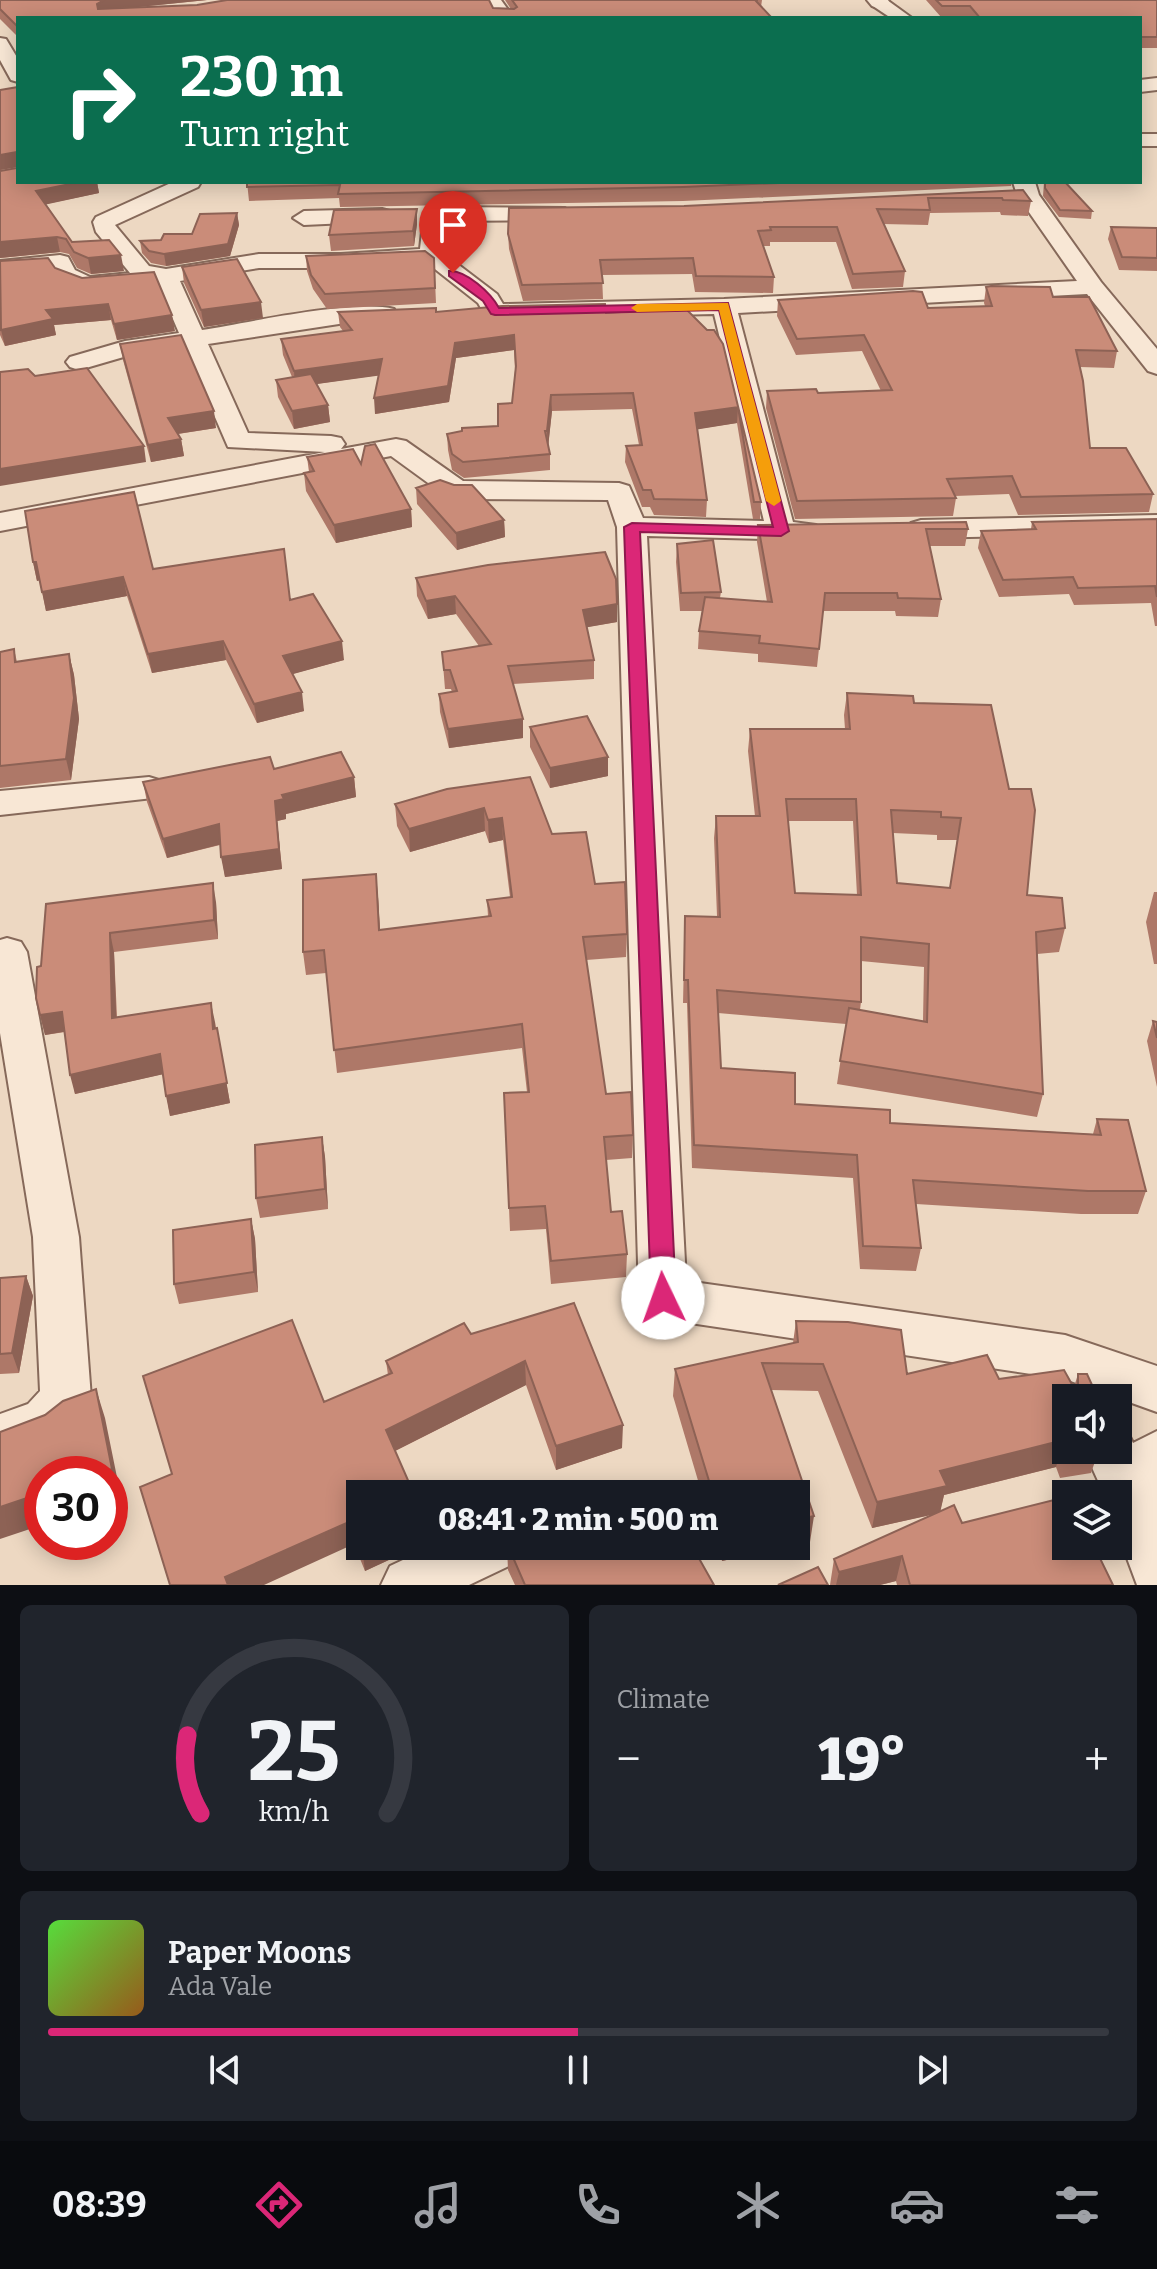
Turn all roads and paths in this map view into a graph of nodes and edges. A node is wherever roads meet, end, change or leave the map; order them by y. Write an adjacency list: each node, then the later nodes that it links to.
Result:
1 (878, 1): 2 (street)
2 (900, 16)
3 (0, 43): 4 (street)
4 (15, 86)
5 (186, 184): 12 (street)
6 (1021, 191): 13 (street)
7 (574, 212): 8 (street)
8 (435, 214): 9 (street); 10 (street)
9 (304, 218)
10 (431, 255): 12 (street); 16 (street)
11 (0, 268): 12 (street)
12 (166, 276): 18 (street)
13 (1093, 287): 14 (street); 20 (street)
14 (724, 306): 16 (street); 27 (street)
15 (465, 312): 16 (street)
16 (495, 312)
17 (406, 313): 18 (street)
18 (193, 339): 19 (street); 21 (street)
19 (79, 362)
20 (1157, 366)
21 (396, 447): 22 (street); 24 (street)
22 (0, 522)
23 (1157, 524): 25 (street)
24 (632, 527): 27 (street); 31 (street)
25 (891, 529)
26 (828, 530): 27 (street)
27 (781, 531)
28 (149, 789): 29 (street)
29 (0, 803)
30 (7, 952): 33 (street)
31 (1075, 1378): 32 (street)
32 (1157, 1389)
33 (0, 1438)
34 (1131, 1464): 36 (street)
35 (462, 1560): 37 (street)
36 (1157, 1567)
37 (409, 1585)

